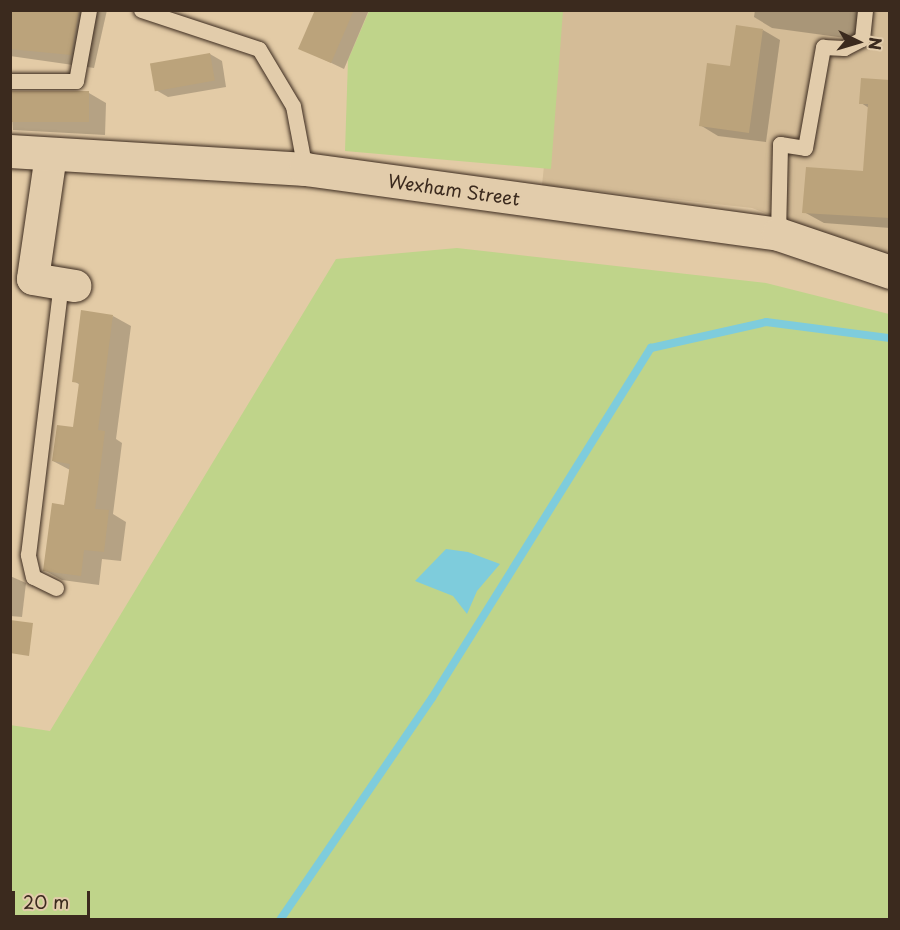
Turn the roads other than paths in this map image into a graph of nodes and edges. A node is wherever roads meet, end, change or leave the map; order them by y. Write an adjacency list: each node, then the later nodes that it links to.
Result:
1 (89, 10): 4 (lane)
2 (141, 10): 7 (lane)
3 (865, 10): 8 (lane)
4 (10, 81)
5 (10, 151): 6 (street, Wexham Street)
6 (51, 155): 7 (street, Wexham Street); 10 (street)
7 (305, 169): 8 (street, Wexham Street)
8 (778, 234): 9 (street, Wexham Street)
9 (890, 272)
10 (45, 281): 11 (lane)
11 (56, 588)

